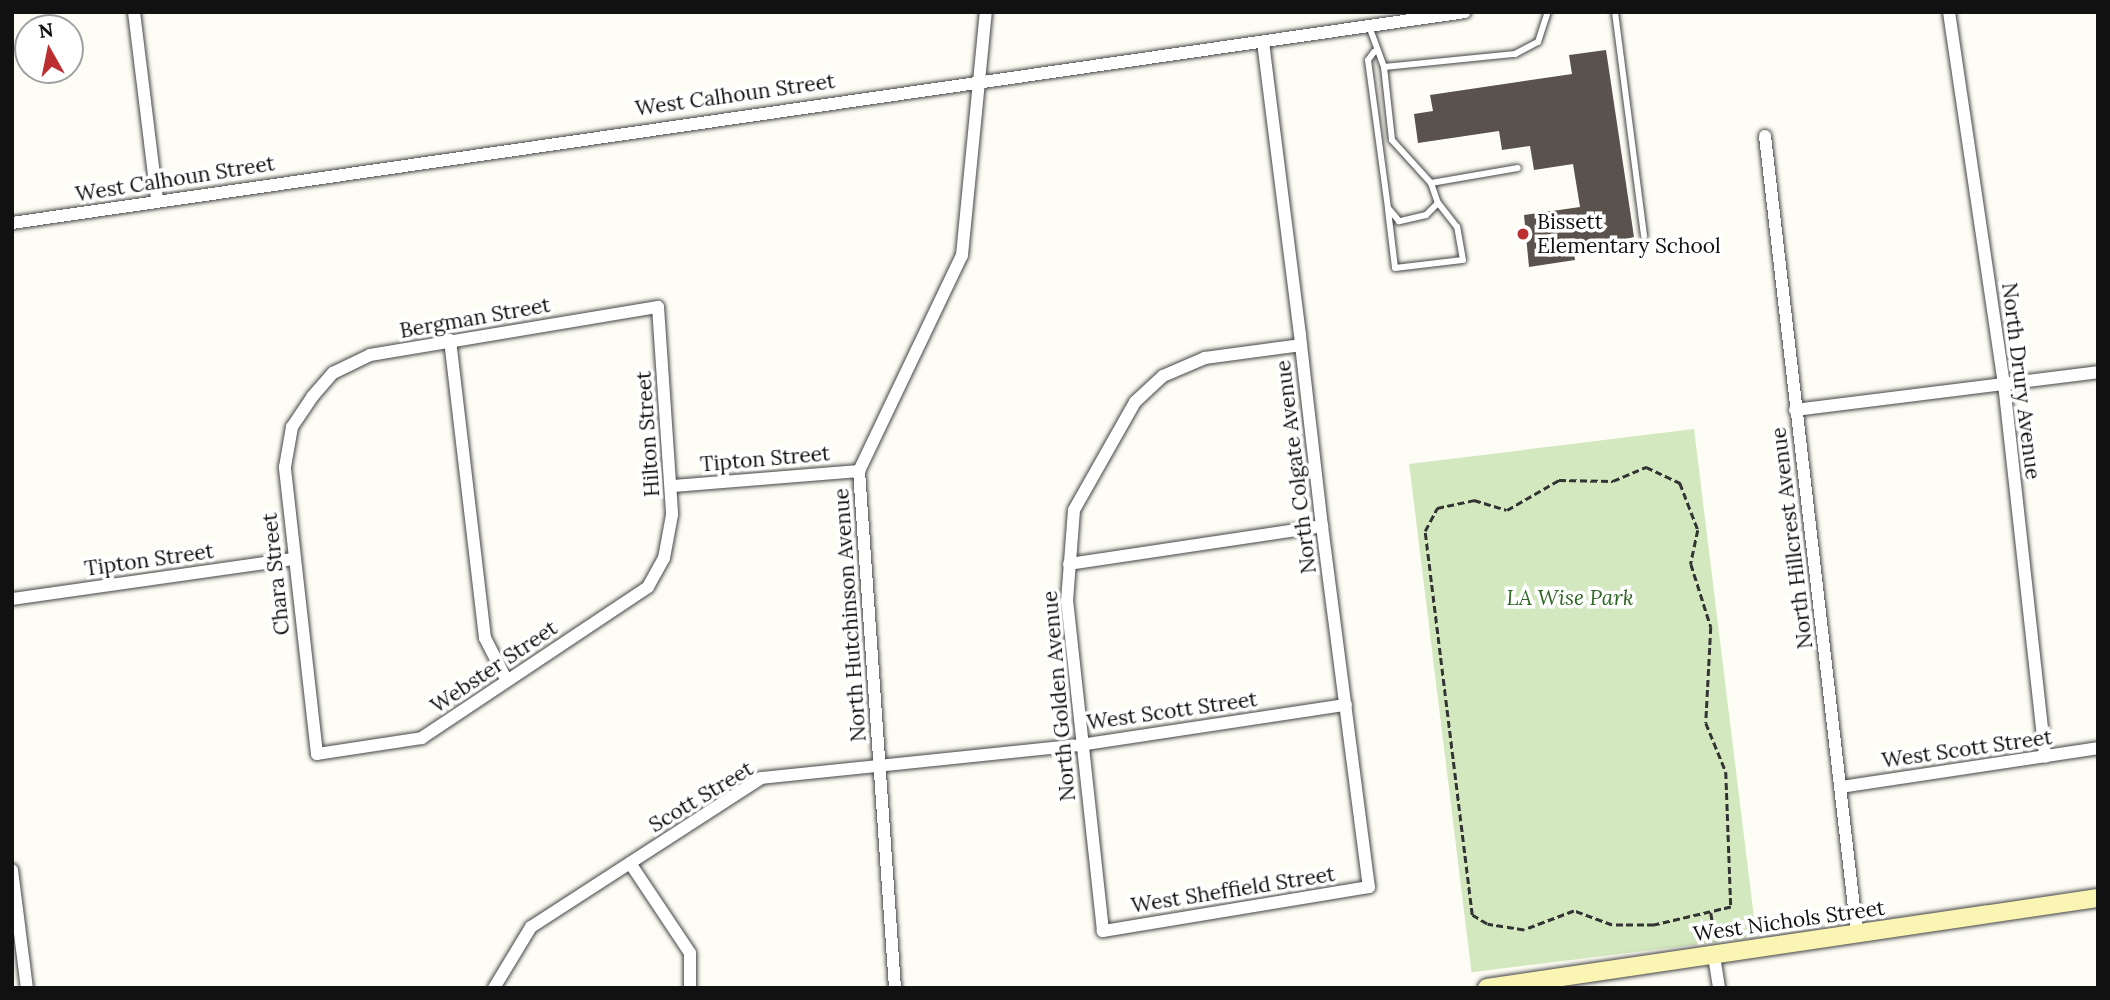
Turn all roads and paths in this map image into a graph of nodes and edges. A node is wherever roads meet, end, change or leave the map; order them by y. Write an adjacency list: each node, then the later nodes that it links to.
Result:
1 (134, 12): 15 (street)
2 (986, 12): 11 (street, North Hutchinson Avenue)
3 (1465, 12): 7 (street, West Calhoun Street)
4 (1548, 12): 10 (lane)
5 (1615, 12): 19 (lane)
6 (1949, 12): 24 (street, North Drury Avenue)
7 (1368, 26): 8 (street, West Calhoun Street); 9 (lane)
8 (1263, 42): 11 (street, West Calhoun Street); 22 (street, North Colgate Avenue)
9 (1374, 52): 10 (lane); 17 (lane)
10 (1384, 67): 14 (lane)
11 (982, 80): 15 (street, West Calhoun Street); 27 (street, North Hutchinson Avenue)
12 (1765, 136): 26 (street, North Hillcrest Avenue)
13 (1518, 168): 14 (lane)
14 (1431, 183): 16 (lane)
15 (158, 200): 18 (street, West Calhoun Street)
16 (1438, 203): 17 (lane); 17 (lane)
17 (1388, 208)
18 (12, 223)
19 (1644, 236)
20 (658, 307): 21 (street, Bergman Street); 28 (street, Hilton Street)
21 (450, 340): 25 (street, Bergman Street); 34 (street)
22 (1301, 345): 29 (street, North Colgate Avenue); 32 (street, North Golden Avenue)
23 (2098, 372): 24 (street)
24 (2004, 384): 26 (street); 39 (street, North Drury Avenue)
25 (312, 397): 31 (street, Chara Street)
26 (1795, 410): 41 (street, North Hillcrest Avenue)
27 (859, 471): 28 (street, Tipton Street); 40 (street, North Hutchinson Avenue)
28 (673, 486): 30 (street, Hilton Street)
29 (1322, 526): 32 (street); 35 (street, North Colgate Avenue)
30 (664, 558): 34 (street, Webster Street)
31 (292, 559): 33 (street, Tipton Street); 38 (street, Chara Street)
32 (1069, 564): 36 (street, North Golden Avenue)
33 (12, 599)
34 (507, 681): 38 (street, Webster Street)
35 (1346, 705): 36 (street, West Scott Street); 44 (street, North Colgate Avenue)
36 (1080, 745): 40 (street, West Scott Street); 47 (street, North Golden Avenue)
37 (2098, 748): 39 (street, West Scott Street)
38 (317, 754)
39 (2045, 757): 41 (street, West Scott Street)
40 (879, 769): 42 (street, Scott Street); 53 (street, North Hutchinson Avenue)
41 (1841, 787): 48 (street, North Hillcrest Avenue)
42 (630, 863): 51 (street, Scott Street); 52 (street)
43 (12, 870): 50 (street)
44 (1369, 887): 47 (street, West Sheffield Street)
45 (2098, 898): 48 (street, West Nichols Street)
46 (1711, 914): 46 (path); 49 (path)
47 (1103, 930)
48 (1857, 934): 49 (street, West Nichols Street)
49 (1715, 948): 54 (street, West Nichols Street); 55 (street)
50 (27, 988)
51 (494, 988)
52 (690, 988)
53 (895, 988)
54 (1486, 988)
55 (1719, 988)

